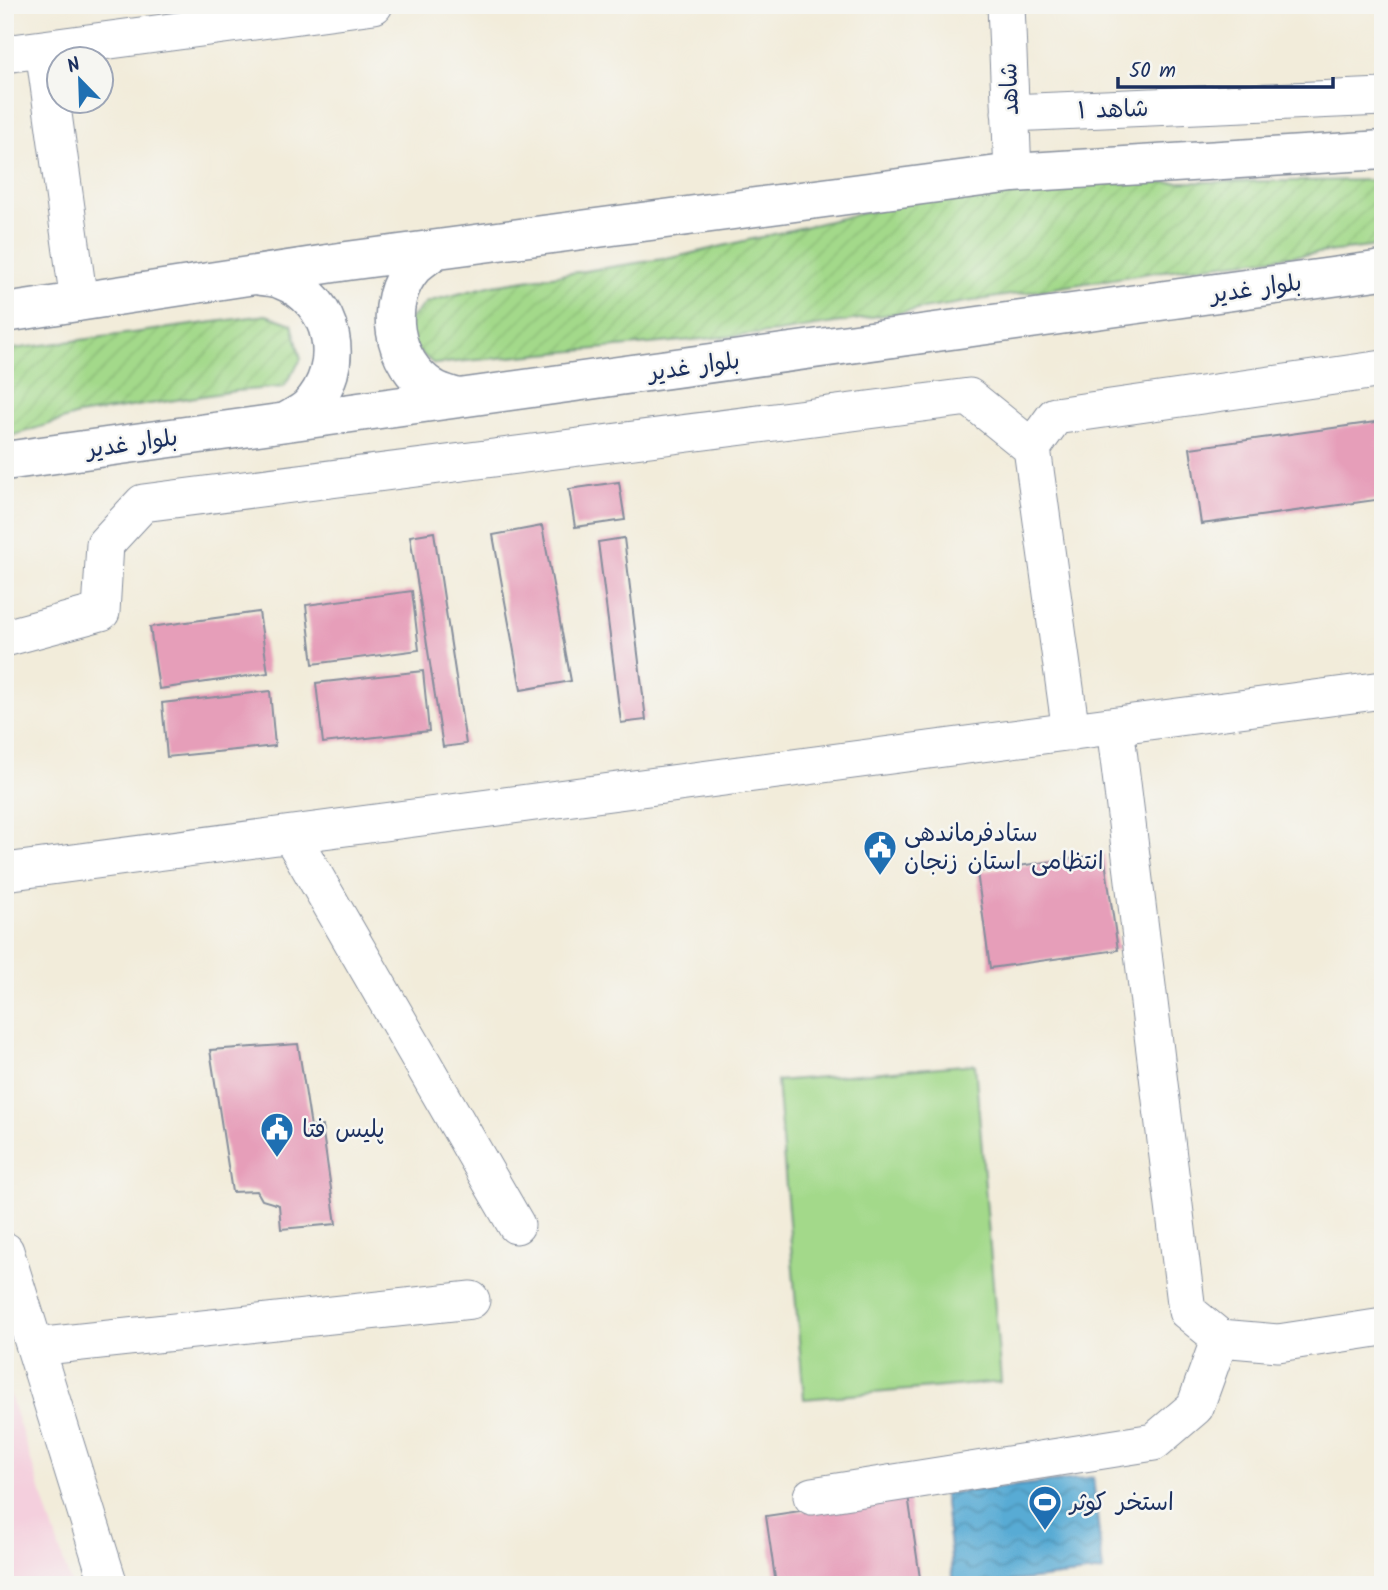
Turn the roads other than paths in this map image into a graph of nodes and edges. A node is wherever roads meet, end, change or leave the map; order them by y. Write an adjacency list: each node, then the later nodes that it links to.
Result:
1 (374, 5): 3 (street)
2 (1006, 5): 7 (street, شاهد)
3 (280, 11): 4 (street)
4 (44, 49): 5 (street); 13 (street)
5 (5, 54)
6 (1383, 97): 7 (street, شاهد ۱)
7 (1010, 113): 9 (street, شاهد)
8 (1383, 150): 9 (main road)
9 (1013, 173): 10 (main road)
10 (435, 250): 12 (main road); 16 (main road)
11 (1383, 270): 16 (main road, بلوار غدیر)
12 (256, 275): 13 (main road); 17 (main road)
13 (79, 302): 14 (main road)
14 (5, 313)
15 (1383, 369): 18 (street)
16 (457, 398): 17 (main road, بلوار غدیر)
17 (286, 422): 19 (main road, بلوار غدیر)
18 (1032, 448): 20 (street); 23 (street)
19 (5, 461)
20 (5, 638)
21 (1383, 691): 22 (street)
22 (1115, 726): 23 (street); 30 (street)
23 (1071, 732): 24 (street)
24 (291, 835): 25 (street); 26 (street)
25 (5, 872)
26 (516, 1225)
27 (5, 1251): 31 (street)
28 (471, 1300): 31 (street)
29 (1383, 1327): 30 (street)
30 (1220, 1338): 32 (street)
31 (35, 1347): 33 (street)
32 (812, 1496)
33 (109, 1585)

